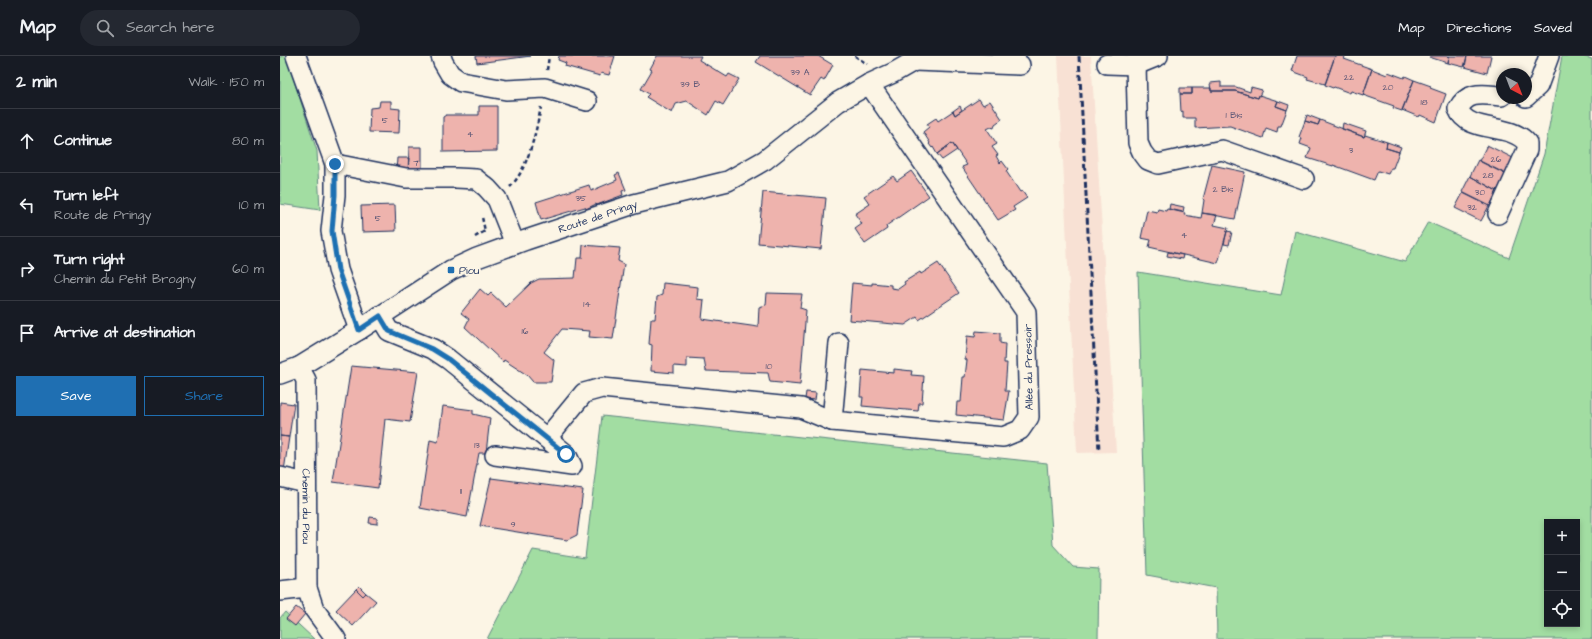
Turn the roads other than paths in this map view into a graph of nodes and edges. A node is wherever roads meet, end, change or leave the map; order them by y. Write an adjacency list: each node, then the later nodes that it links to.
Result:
1 (296, 56): 13 (street)
2 (442, 56): 12 (street)
3 (1158, 56): 7 (street)
4 (1549, 56): 10 (street)
5 (916, 59): 8 (street, Route de Pringy); 9 (street, Route de Pringy)
6 (1107, 64): 7 (street)
7 (1136, 64): 14 (street)
8 (1020, 65)
9 (869, 84): 16 (street, Route de Pringy); 22 (street, Allée du Pressoir)
10 (1532, 92)
11 (1496, 95): 15 (street)
12 (587, 101)
13 (335, 164): 16 (street); 18 (street)
14 (1304, 179)
15 (1498, 214)
16 (515, 244): 17 (street, Route de Pringy)
17 (380, 316): 18 (street, Route de Pringy); 23 (street)
18 (359, 330): 20 (street, Route de Pringy)
19 (839, 343): 22 (street)
20 (299, 367): 21 (street, Route de Pringy); 26 (street, Chemin du Piou)
21 (280, 374)
22 (832, 421): 23 (street, Allée du Pressoir)
23 (547, 438): 24 (street)
24 (495, 455)
25 (280, 477): 26 (street)
26 (306, 483): 27 (street, Chemin du Piou)
27 (307, 588): 28 (street); 29 (street, Chemin du Piou)
28 (280, 591)
29 (336, 639)

